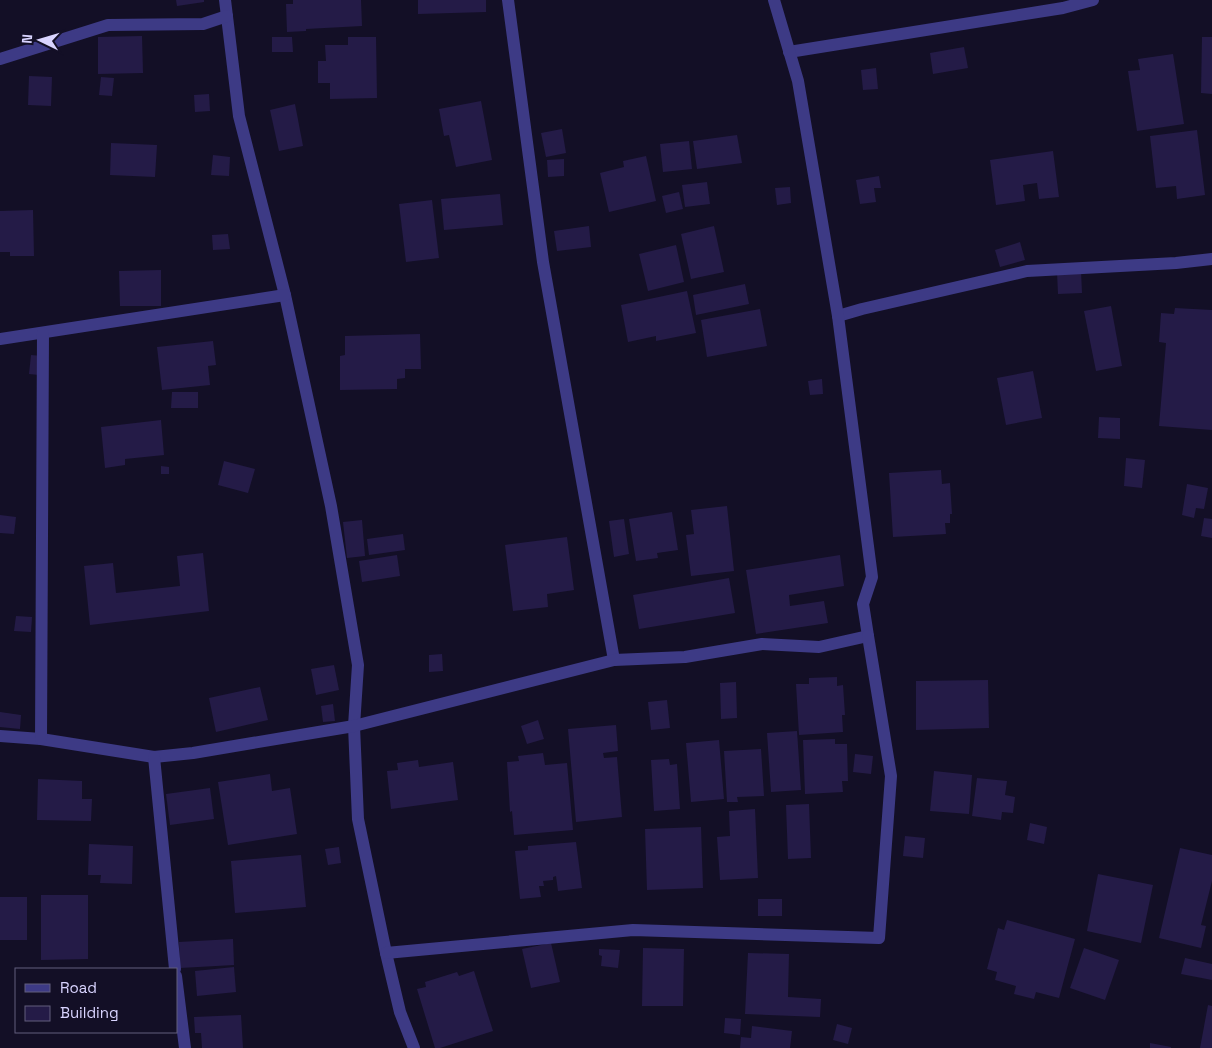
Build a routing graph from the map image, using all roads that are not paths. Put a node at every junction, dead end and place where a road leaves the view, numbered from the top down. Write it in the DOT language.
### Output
graph roads {
  1 [pos="225,0"];
  2 [pos="508,0"];
  3 [pos="774,0"];
  4 [pos="1093,0"];
  5 [pos="227,16"];
  6 [pos="789,52"];
  7 [pos="0,59"];
  8 [pos="1212,259"];
  9 [pos="285,296"];
  10 [pos="838,316"];
  11 [pos="43,333"];
  12 [pos="0,339"];
  13 [pos="868,636"];
  14 [pos="614,660"];
  15 [pos="354,726"];
  16 [pos="0,736"];
  17 [pos="41,739"];
  18 [pos="154,757"];
  19 [pos="386,953"];
  20 [pos="175,968"];
  21 [pos="178,992"];
  22 [pos="185,1048"];
  23 [pos="414,1048"];
  1 -- 5 [label="street"];
  2 -- 14 [label="street"];
  3 -- 6 [label="street"];
  4 -- 6 [label="street"];
  5 -- 7 [label="street"];
  5 -- 9 [label="street"];
  6 -- 10 [label="street"];
  8 -- 10 [label="street"];
  9 -- 11 [label="street"];
  9 -- 15 [label="street"];
  10 -- 13 [label="street"];
  11 -- 12 [label="street"];
  11 -- 17 [label="street"];
  13 -- 14 [label="street"];
  13 -- 19 [label="street"];
  14 -- 15 [label="street"];
  15 -- 18 [label="street"];
  15 -- 19 [label="street"];
  16 -- 17 [label="street"];
  17 -- 18 [label="street"];
  18 -- 20 [label="street"];
  19 -- 23 [label="street"];
  21 -- 22 [label="street"];
}
